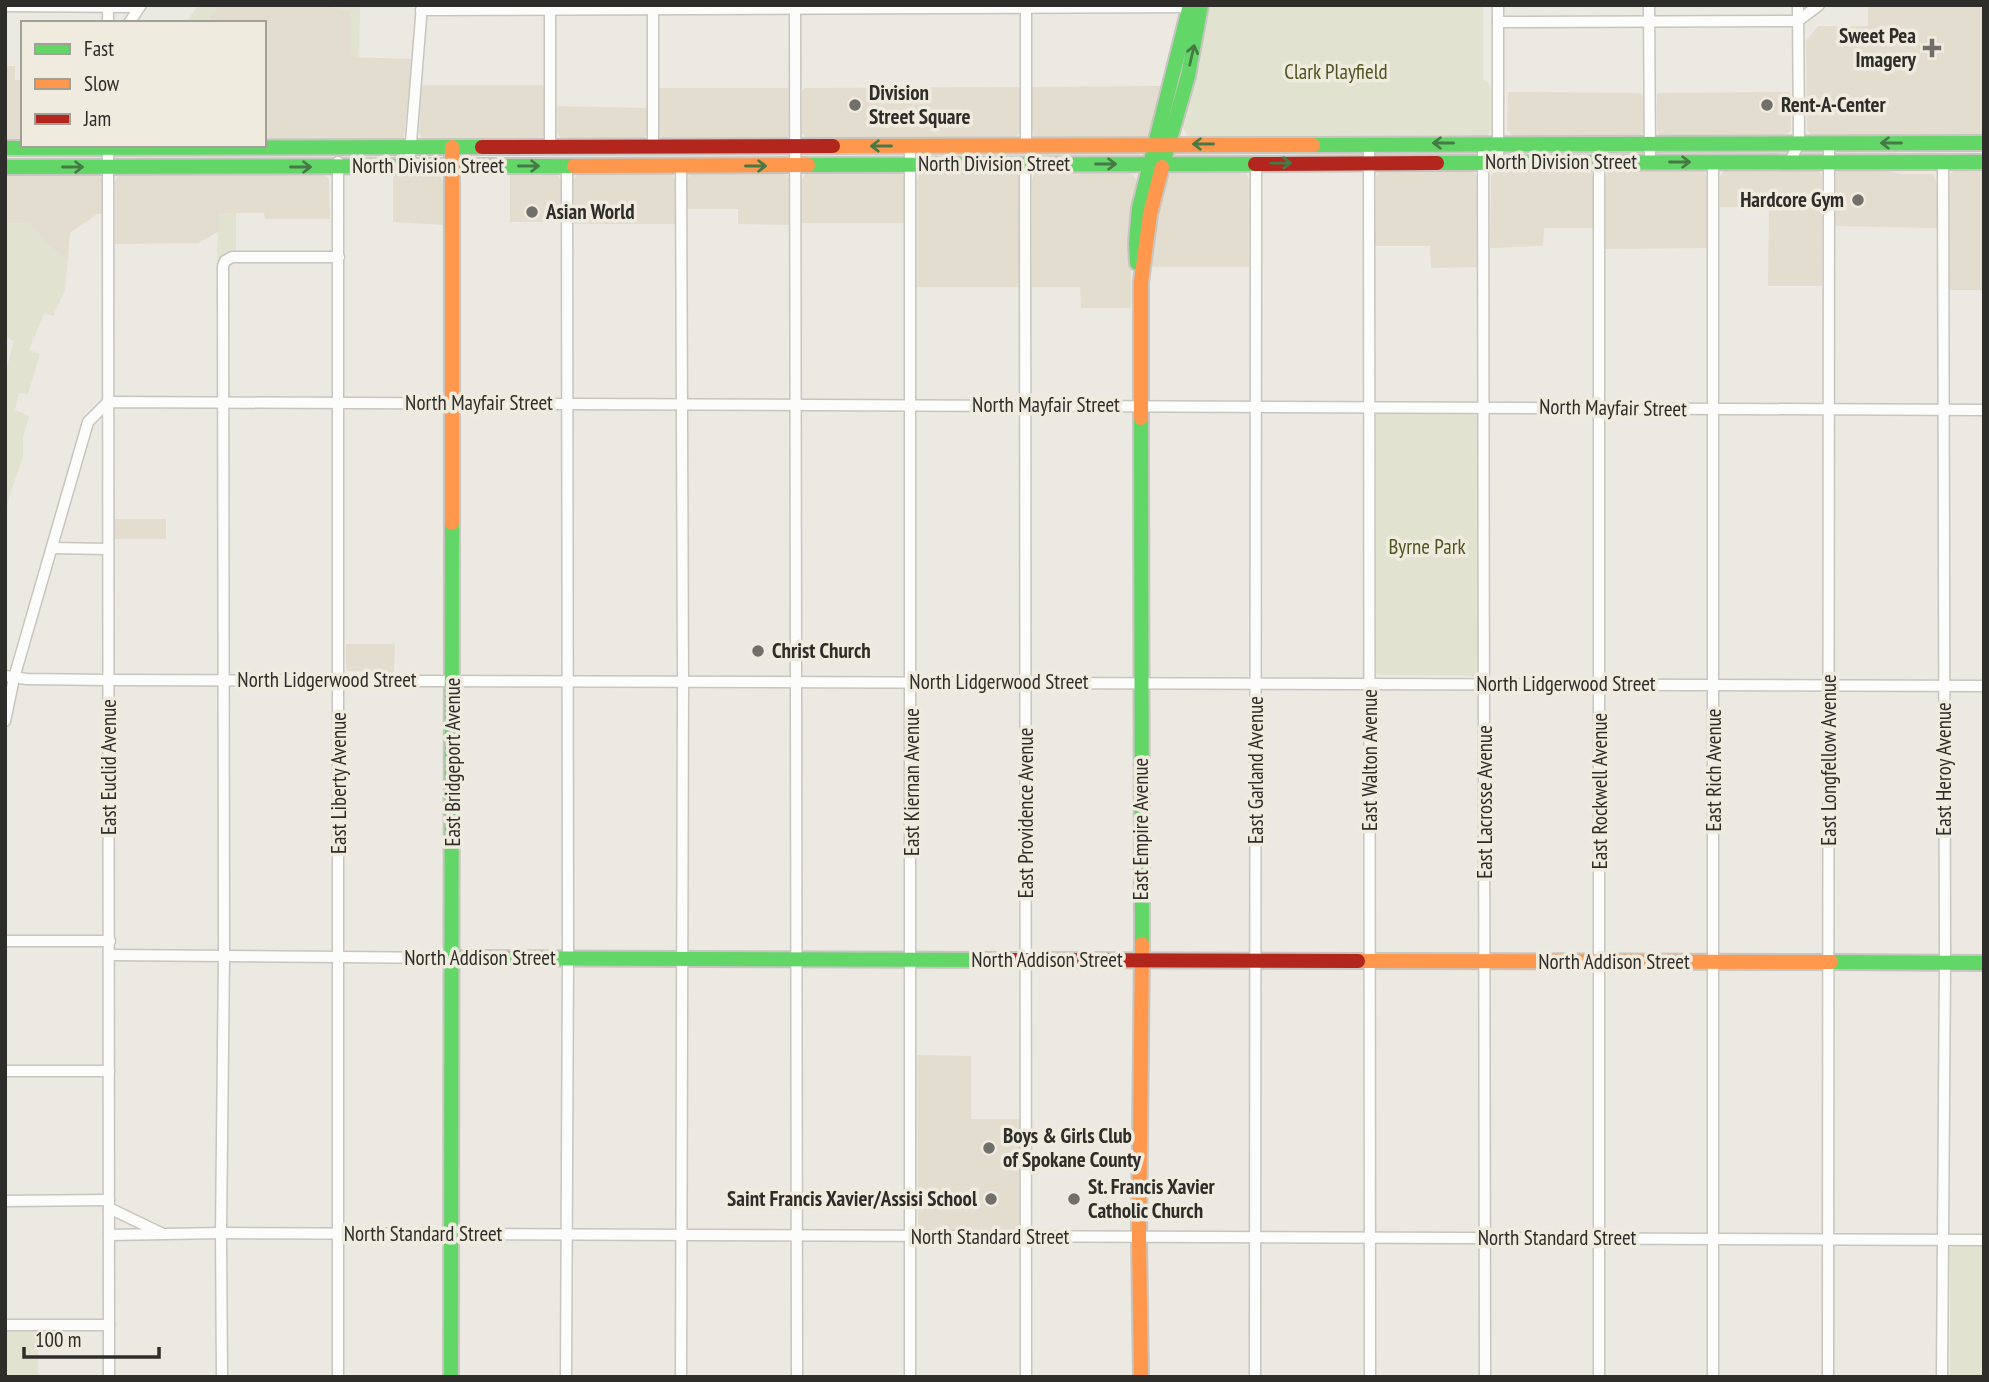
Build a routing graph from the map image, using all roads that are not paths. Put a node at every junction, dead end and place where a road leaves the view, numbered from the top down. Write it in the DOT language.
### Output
graph roads {
  1 [pos="1498,5"];
  2 [pos="1649,5"];
  3 [pos="1798,5"];
  4 [pos="1819,5"];
  5 [pos="5,6"];
  6 [pos="108,6"];
  7 [pos="140,6"];
  8 [pos="1026,6"];
  9 [pos="1196,6"];
  10 [pos="422,7"];
  11 [pos="551,7"];
  12 [pos="652,7"];
  13 [pos="795,7"];
  14 [pos="130,21"];
  15 [pos="1798,21"];
  16 [pos="1498,22"];
  17 [pos="1650,22"];
  18 [pos="1491,143"];
  19 [pos="1650,143"];
  20 [pos="1799,143"];
  21 [pos="1829,143"];
  22 [pos="1942,143"];
  23 [pos="1984,143"];
  24 [pos="1369,144"];
  25 [pos="1026,145"];
  26 [pos="1162,145"];
  27 [pos="550,146"];
  28 [pos="653,146"];
  29 [pos="731,146"];
  30 [pos="796,146"];
  31 [pos="910,146"];
  32 [pos="452,147"];
  33 [pos="5,148"];
  34 [pos="339,148"];
  35 [pos="411,148"];
  36 [pos="108,155"];
  37 [pos="1491,162"];
  38 [pos="1713,162"];
  39 [pos="1790,162"];
  40 [pos="1828,162"];
  41 [pos="1884,162"];
  42 [pos="1943,162"];
  43 [pos="1984,162"];
  44 [pos="1157,163"];
  45 [pos="1369,163"];
  46 [pos="1599,163"];
  47 [pos="1650,163"];
  48 [pos="1025,164"];
  49 [pos="1256,164"];
  50 [pos="681,165"];
  51 [pos="911,165"];
  52 [pos="567,166"];
  53 [pos="591,166"];
  54 [pos="796,166"];
  55 [pos="5,167"];
  56 [pos="338,167"];
  57 [pos="409,167"];
  58 [pos="452,167"];
  59 [pos="339,257"];
  60 [pos="108,402"];
  61 [pos="223,402"];
  62 [pos="339,403"];
  63 [pos="452,404"];
  64 [pos="567,404"];
  65 [pos="681,404"];
  66 [pos="796,405"];
  67 [pos="911,405"];
  68 [pos="1140,405"];
  69 [pos="1026,406"];
  70 [pos="1256,406"];
  71 [pos="1370,406"];
  72 [pos="1485,407"];
  73 [pos="1598,408"];
  74 [pos="1714,409"];
  75 [pos="1829,410"];
  76 [pos="1943,410"];
  77 [pos="1984,410"];
  78 [pos="52,548"];
  79 [pos="108,549"];
  80 [pos="10,677"];
  81 [pos="109,680"];
  82 [pos="224,680"];
  83 [pos="339,680"];
  84 [pos="453,681"];
  85 [pos="567,681"];
  86 [pos="683,681"];
  87 [pos="797,682"];
  88 [pos="911,682"];
  89 [pos="1027,682"];
  90 [pos="1141,683"];
  91 [pos="1256,683"];
  92 [pos="1370,684"];
  93 [pos="1485,684"];
  94 [pos="1600,685"];
  95 [pos="1714,685"];
  96 [pos="1829,685"];
  97 [pos="1943,686"];
  98 [pos="1984,686"];
  99 [pos="5,721"];
  100 [pos="5,941"];
  101 [pos="110,941"];
  102 [pos="110,955"];
  103 [pos="224,956"];
  104 [pos="338,957"];
  105 [pos="453,958"];
  106 [pos="568,958"];
  107 [pos="682,959"];
  108 [pos="797,959"];
  109 [pos="912,959"];
  110 [pos="1026,960"];
  111 [pos="1142,960"];
  112 [pos="1255,961"];
  113 [pos="1369,961"];
  114 [pos="1485,962"];
  115 [pos="1600,962"];
  116 [pos="1714,962"];
  117 [pos="1945,962"];
  118 [pos="1829,963"];
  119 [pos="1984,963"];
  120 [pos="5,1070"];
  121 [pos="108,1070"];
  122 [pos="5,1201"];
  123 [pos="109,1204"];
  124 [pos="221,1233"];
  125 [pos="337,1234"];
  126 [pos="565,1234"];
  127 [pos="109,1235"];
  128 [pos="164,1235"];
  129 [pos="451,1235"];
  130 [pos="681,1235"];
  131 [pos="797,1236"];
  132 [pos="910,1236"];
  133 [pos="1025,1237"];
  134 [pos="1139,1237"];
  135 [pos="1254,1237"];
  136 [pos="1369,1237"];
  137 [pos="1484,1237"];
  138 [pos="1599,1238"];
  139 [pos="1713,1238"];
  140 [pos="1828,1240"];
  141 [pos="1942,1240"];
  142 [pos="1984,1240"];
  143 [pos="5,1325"];
  144 [pos="109,1325"];
  145 [pos="109,1377"];
  146 [pos="222,1377"];
  147 [pos="338,1377"];
  148 [pos="451,1377"];
  149 [pos="566,1377"];
  150 [pos="681,1377"];
  151 [pos="797,1377"];
  152 [pos="910,1377"];
  153 [pos="1026,1377"];
  154 [pos="1141,1377"];
  155 [pos="1255,1377"];
  156 [pos="1370,1377"];
  157 [pos="1485,1377"];
  158 [pos="1599,1377"];
  159 [pos="1713,1377"];
  160 [pos="1828,1377"];
  161 [pos="1942,1377"];
  1 -- 16 [label="street, East Lacrosse Avenue"];
  2 -- 17 [label="street"];
  3 -- 15 [label="street"];
  4 -- 15 [label="street"];
  5 -- 6 [label="street"];
  6 -- 7 [label="street"];
  7 -- 14 [label="street"];
  8 -- 9 [label="street"];
  8 -- 13 [label="street"];
  8 -- 25 [label="street"];
  9 -- 26 [label="street, East Empire Avenue"];
  10 -- 11 [label="street"];
  10 -- 35 [label="street"];
  11 -- 12 [label="street"];
  11 -- 27 [label="street"];
  12 -- 13 [label="street"];
  12 -- 28 [label="street"];
  13 -- 30 [label="street"];
  15 -- 17 [label="street"];
  15 -- 20 [label="street"];
  16 -- 17 [label="street"];
  16 -- 18 [label="street, East Lacrosse Avenue"];
  17 -- 19 [label="street"];
  18 -- 19 [label="street, North Division Street"];
  18 -- 24 [label="street, North Division Street, one-way"];
  18 -- 37 [label="street, East Lacrosse Avenue"];
  19 -- 20 [label="street, North Division Street"];
  19 -- 47 [label="street"];
  20 -- 21 [label="street, North Division Street"];
  20 -- 39 [label="street"];
  22 -- 21 [label="street, North Division Street, one-way"];
  21 -- 40 [label="street, East Longfellow Avenue"];
  22 -- 23 [label="street, North Division Street"];
  22 -- 41 [label="street"];
  24 -- 26 [label="street, North Division Street, one-way"];
  24 -- 45 [label="street, East Walton Avenue"];
  25 -- 26 [label="street, North Division Street"];
  25 -- 31 [label="street, North Division Street"];
  26 -- 44 [label="street, East Empire Avenue"];
  27 -- 28 [label="street, North Division Street"];
  27 -- 32 [label="street, North Division Street"];
  28 -- 29 [label="street, North Division Street"];
  28 -- 53 [label="street"];
  29 -- 30 [label="street, North Division Street"];
  29 -- 50 [label="street"];
  31 -- 30 [label="street, North Division Street, one-way"];
  30 -- 54 [label="street"];
  31 -- 51 [label="street, East Kiernan Avenue"];
  32 -- 35 [label="street, North Division Street"];
  32 -- 58 [label="street, East Bridgeport Avenue"];
  33 -- 36 [label="street, North Division Street"];
  34 -- 35 [label="street, North Division Street"];
  34 -- 36 [label="street, North Division Street"];
  34 -- 56 [label="street, East Liberty Avenue"];
  35 -- 57 [label="street"];
  55 -- 36 [label="street, North Division Street, one-way"];
  36 -- 56 [label="street, North Division Street, one-way"];
  36 -- 60 [label="street, East Euclid Avenue"];
  37 -- 45 [label="street, North Division Street"];
  37 -- 46 [label="street, North Division Street"];
  37 -- 72 [label="street, East Lacrosse Avenue"];
  38 -- 39 [label="street, North Division Street"];
  47 -- 38 [label="street, North Division Street, one-way"];
  38 -- 74 [label="street, East Rich Avenue"];
  39 -- 40 [label="street, North Division Street"];
  40 -- 41 [label="street, North Division Street"];
  40 -- 75 [label="street, East Longfellow Avenue"];
  41 -- 42 [label="street, North Division Street"];
  42 -- 43 [label="street, North Division Street"];
  42 -- 76 [label="street, East Heroy Avenue"];
  48 -- 44 [label="street, North Division Street, one-way"];
  44 -- 49 [label="street, North Division Street"];
  44 -- 68 [label="street, East Empire Avenue"];
  49 -- 45 [label="street, North Division Street, one-way"];
  45 -- 71 [label="street, East Walton Avenue"];
  46 -- 47 [label="street, North Division Street"];
  46 -- 73 [label="street, East Rockwell Avenue"];
  48 -- 51 [label="street, North Division Street"];
  48 -- 69 [label="street, East Providence Avenue"];
  49 -- 70 [label="street, East Garland Avenue"];
  50 -- 53 [label="street, North Division Street"];
  50 -- 54 [label="street, North Division Street, one-way"];
  50 -- 65 [label="street"];
  51 -- 54 [label="street, North Division Street"];
  51 -- 67 [label="street, East Kiernan Avenue"];
  52 -- 53 [label="street, North Division Street"];
  58 -- 52 [label="street, North Division Street, one-way"];
  52 -- 64 [label="street"];
  54 -- 66 [label="street"];
  56 -- 57 [label="street, North Division Street"];
  56 -- 59 [label="street, East Liberty Avenue"];
  57 -- 58 [label="street, North Division Street"];
  58 -- 63 [label="street, East Bridgeport Avenue"];
  59 -- 61 [label="street"];
  59 -- 62 [label="street, East Liberty Avenue"];
  60 -- 61 [label="street, North Mayfair Street"];
  60 -- 78 [label="street"];
  60 -- 79 [label="street, East Euclid Avenue"];
  61 -- 62 [label="street, North Mayfair Street"];
  61 -- 82 [label="street"];
  62 -- 63 [label="street, North Mayfair Street"];
  62 -- 83 [label="street, East Liberty Avenue"];
  63 -- 64 [label="street, North Mayfair Street"];
  63 -- 84 [label="street, East Bridgeport Avenue"];
  64 -- 65 [label="street, North Mayfair Street"];
  64 -- 85 [label="street"];
  65 -- 66 [label="street, North Mayfair Street"];
  65 -- 86 [label="street"];
  66 -- 67 [label="street, North Mayfair Street"];
  66 -- 87 [label="street"];
  67 -- 69 [label="street, North Mayfair Street"];
  67 -- 88 [label="street, East Kiernan Avenue"];
  68 -- 69 [label="street, North Mayfair Street"];
  68 -- 70 [label="street, North Mayfair Street"];
  68 -- 90 [label="street, East Empire Avenue"];
  69 -- 89 [label="street, East Providence Avenue"];
  70 -- 71 [label="street, North Mayfair Street"];
  70 -- 91 [label="street, East Garland Avenue"];
  71 -- 72 [label="street, North Mayfair Street"];
  71 -- 92 [label="street, East Walton Avenue"];
  72 -- 73 [label="street, North Mayfair Street"];
  72 -- 93 [label="street, East Lacrosse Avenue"];
  73 -- 74 [label="street, North Mayfair Street"];
  73 -- 94 [label="street, East Rockwell Avenue"];
  74 -- 75 [label="street, North Mayfair Street"];
  74 -- 95 [label="street, East Rich Avenue"];
  75 -- 76 [label="street, North Mayfair Street"];
  75 -- 96 [label="street, East Longfellow Avenue"];
  76 -- 77 [label="street, North Mayfair Street"];
  76 -- 97 [label="street, East Heroy Avenue"];
  78 -- 79 [label="street"];
  78 -- 80 [label="street"];
  79 -- 81 [label="street, East Euclid Avenue"];
  80 -- 81 [label="street, North Lidgerwood Street"];
  80 -- 99 [label="street"];
  81 -- 82 [label="street, North Lidgerwood Street"];
  81 -- 101 [label="street, East Euclid Avenue"];
  82 -- 83 [label="street, North Lidgerwood Street"];
  82 -- 103 [label="street"];
  83 -- 84 [label="street, North Lidgerwood Street"];
  83 -- 104 [label="street, East Liberty Avenue"];
  84 -- 85 [label="street, North Lidgerwood Street"];
  84 -- 105 [label="street, East Bridgeport Avenue"];
  85 -- 86 [label="street, North Lidgerwood Street"];
  85 -- 106 [label="street"];
  86 -- 87 [label="street, North Lidgerwood Street"];
  86 -- 107 [label="street"];
  87 -- 88 [label="street, North Lidgerwood Street"];
  87 -- 108 [label="street"];
  88 -- 89 [label="street, North Lidgerwood Street"];
  88 -- 109 [label="street, East Kiernan Avenue"];
  89 -- 90 [label="street, North Lidgerwood Street"];
  89 -- 110 [label="street, East Providence Avenue"];
  90 -- 91 [label="street, North Lidgerwood Street"];
  90 -- 111 [label="street, East Empire Avenue"];
  91 -- 92 [label="street, North Lidgerwood Street"];
  91 -- 112 [label="street, East Garland Avenue"];
  92 -- 93 [label="street, North Lidgerwood Street"];
  92 -- 113 [label="street, East Walton Avenue"];
  93 -- 94 [label="street, North Lidgerwood Street"];
  93 -- 114 [label="street, East Lacrosse Avenue"];
  94 -- 95 [label="street, North Lidgerwood Street"];
  94 -- 115 [label="street, East Rockwell Avenue"];
  95 -- 96 [label="street, North Lidgerwood Street"];
  95 -- 116 [label="street, East Rich Avenue"];
  96 -- 97 [label="street, North Lidgerwood Street"];
  96 -- 118 [label="street, East Longfellow Avenue"];
  97 -- 98 [label="street, North Lidgerwood Street"];
  97 -- 117 [label="street, East Heroy Avenue"];
  100 -- 101 [label="street"];
  101 -- 102 [label="street, East Euclid Avenue"];
  102 -- 103 [label="street, North Addison Street"];
  102 -- 121 [label="street, East Euclid Avenue"];
  103 -- 104 [label="street, North Addison Street"];
  103 -- 124 [label="street"];
  104 -- 105 [label="street, North Addison Street"];
  104 -- 125 [label="street, East Liberty Avenue"];
  105 -- 106 [label="street, North Addison Street"];
  105 -- 129 [label="street, East Bridgeport Avenue"];
  106 -- 107 [label="street, North Addison Street"];
  106 -- 126 [label="street"];
  107 -- 108 [label="street, North Addison Street"];
  107 -- 130 [label="street"];
  108 -- 109 [label="street, North Addison Street"];
  108 -- 131 [label="street"];
  109 -- 110 [label="street, North Addison Street"];
  109 -- 132 [label="street, East Kiernan Avenue"];
  110 -- 111 [label="street, North Addison Street"];
  110 -- 133 [label="street, East Providence Avenue"];
  111 -- 112 [label="street, North Addison Street"];
  111 -- 134 [label="street, East Empire Avenue"];
  112 -- 113 [label="street, North Addison Street"];
  112 -- 135 [label="street, East Garland Avenue"];
  113 -- 114 [label="street, North Addison Street"];
  113 -- 136 [label="street, East Walton Avenue"];
  114 -- 115 [label="street, North Addison Street"];
  114 -- 137 [label="street, East Lacrosse Avenue"];
  115 -- 116 [label="street, North Addison Street"];
  115 -- 138 [label="street, East Rockwell Avenue"];
  116 -- 118 [label="street, North Addison Street"];
  116 -- 139 [label="street, East Rich Avenue"];
  117 -- 118 [label="street, North Addison Street"];
  117 -- 119 [label="street, North Addison Street"];
  117 -- 141 [label="street, East Heroy Avenue"];
  118 -- 140 [label="street, East Longfellow Avenue"];
  120 -- 121 [label="street"];
  121 -- 123 [label="street, East Euclid Avenue"];
  122 -- 123 [label="street, North Standard Street"];
  123 -- 127 [label="street, East Euclid Avenue"];
  123 -- 128 [label="street, North Standard Street"];
  124 -- 125 [label="street, North Standard Street"];
  124 -- 128 [label="street, North Standard Street"];
  124 -- 146 [label="street"];
  125 -- 129 [label="street, North Standard Street"];
  125 -- 147 [label="street, East Liberty Avenue"];
  126 -- 129 [label="street, North Standard Street"];
  126 -- 130 [label="street, North Standard Street"];
  126 -- 149 [label="street"];
  127 -- 128 [label="street, North Standard Street"];
  127 -- 144 [label="street, East Euclid Avenue"];
  129 -- 148 [label="street, East Bridgeport Avenue"];
  130 -- 131 [label="street, North Standard Street"];
  130 -- 150 [label="street"];
  131 -- 132 [label="street, North Standard Street"];
  131 -- 151 [label="street"];
  132 -- 133 [label="street, North Standard Street"];
  132 -- 152 [label="street, East Kiernan Avenue"];
  133 -- 134 [label="street, North Standard Street"];
  133 -- 153 [label="street, East Providence Avenue"];
  134 -- 135 [label="street, North Standard Street"];
  134 -- 154 [label="street, East Empire Avenue"];
  135 -- 136 [label="street, North Standard Street"];
  135 -- 155 [label="street, East Garland Avenue"];
  136 -- 137 [label="street, North Standard Street"];
  136 -- 156 [label="street, East Walton Avenue"];
  137 -- 138 [label="street, North Standard Street"];
  137 -- 157 [label="street, East Lacrosse Avenue"];
  138 -- 139 [label="street, North Standard Street"];
  138 -- 158 [label="street, East Rockwell Avenue"];
  139 -- 140 [label="street, North Standard Street"];
  139 -- 159 [label="street, East Rich Avenue"];
  140 -- 141 [label="street, North Standard Street"];
  140 -- 160 [label="street, East Longfellow Avenue"];
  141 -- 142 [label="street, North Standard Street"];
  141 -- 161 [label="street, East Heroy Avenue"];
  143 -- 144 [label="street"];
  144 -- 145 [label="street, East Euclid Avenue"];
}
